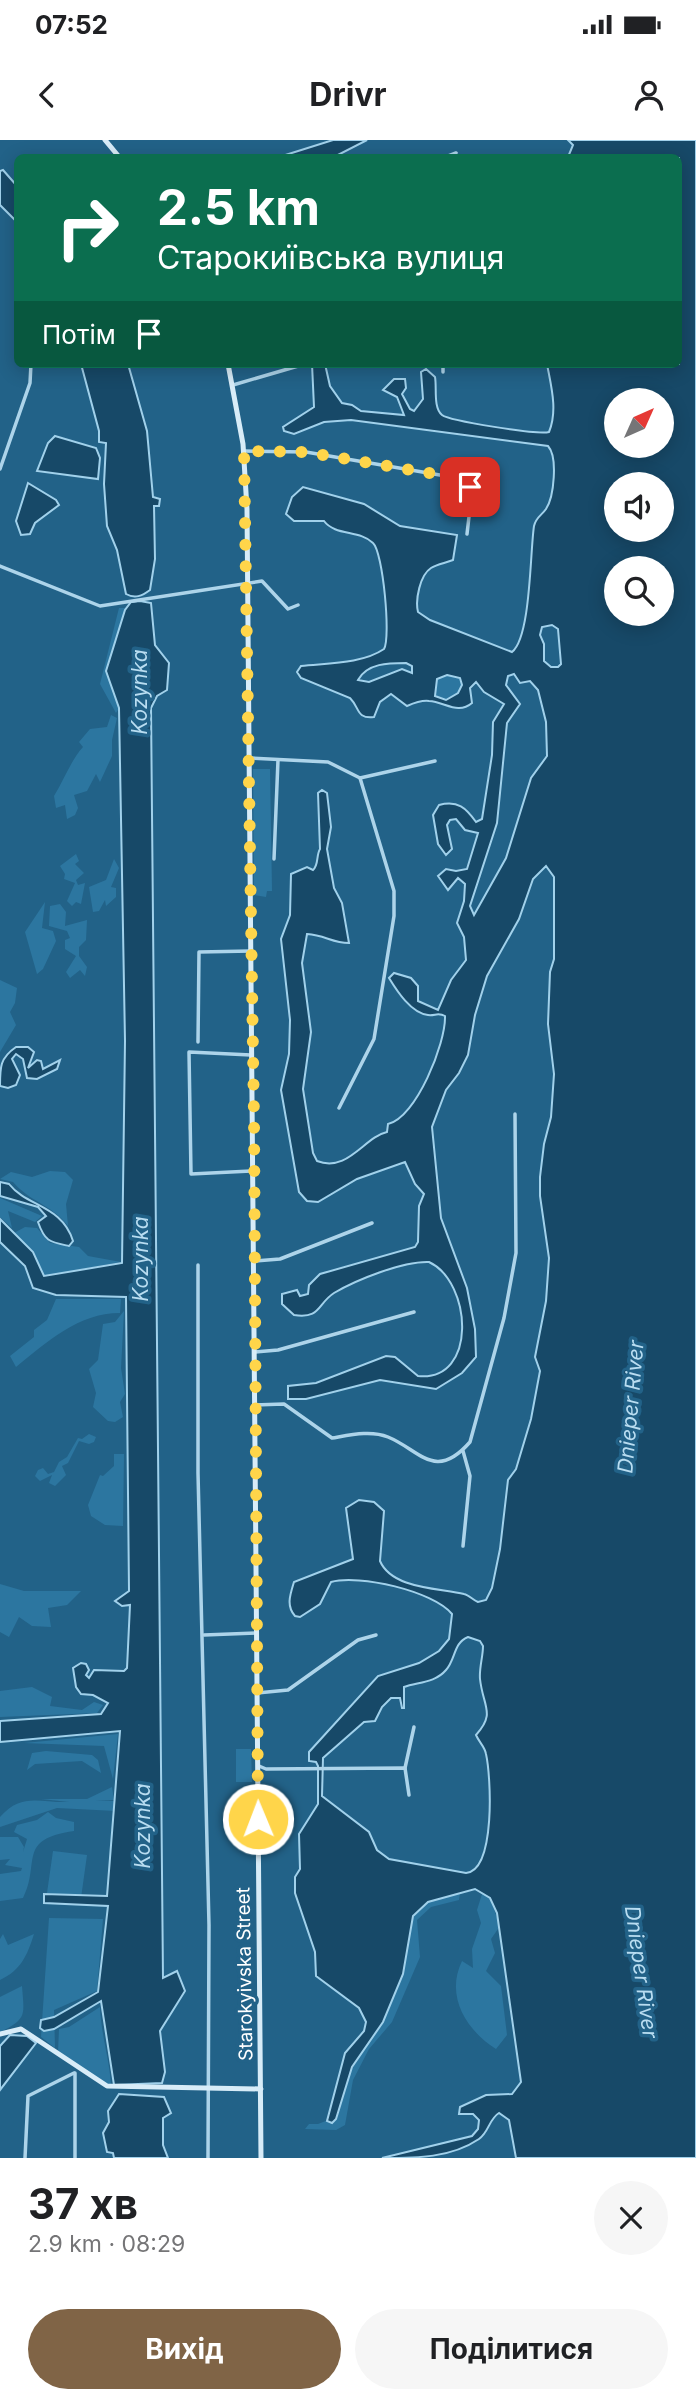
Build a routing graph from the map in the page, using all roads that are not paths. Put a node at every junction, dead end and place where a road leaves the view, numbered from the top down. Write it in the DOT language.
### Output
graph roads {
  1 [pos="105,140"];
  2 [pos="117,154"];
  3 [pos="32,368"];
  4 [pos="229,368"];
  5 [pos="291,368"];
  6 [pos="443,368"];
  7 [pos="443,372"];
  8 [pos="233,385"];
  9 [pos="244,451"];
  10 [pos="0,469"];
  11 [pos="467,534"];
  12 [pos="0,566"];
  13 [pos="247,582"];
  14 [pos="298,605"];
  15 [pos="250,758"];
  16 [pos="278,760"];
  17 [pos="435,761"];
  18 [pos="360,778"];
  19 [pos="274,859"];
  20 [pos="251,951"];
  21 [pos="198,1042"];
  22 [pos="253,1055"];
  23 [pos="339,1108"];
  24 [pos="515,1114"];
  25 [pos="254,1171"];
  26 [pos="372,1223"];
  27 [pos="255,1261"];
  28 [pos="198,1265"];
  29 [pos="414,1312"];
  30 [pos="255,1352"];
  31 [pos="254,1405"];
  32 [pos="463,1451"];
  33 [pos="463,1546"];
  34 [pos="256,1633"];
  35 [pos="204,1635"];
  36 [pos="376,1635"];
  37 [pos="257,1693"];
  38 [pos="414,1727"];
  39 [pos="257,1765"];
  40 [pos="405,1768"];
  41 [pos="409,1796"];
  42 [pos="0,2034"];
  43 [pos="76,2070"];
  44 [pos="208,2089"];
  45 [pos="261,2089"];
  46 [pos="25,2158"];
  47 [pos="75,2158"];
  48 [pos="208,2158"];
  49 [pos="261,2158"];
  1 -- 2 [label="street"];
  3 -- 10 [label="street"];
  4 -- 8 [label="street, Starokyivska Street"];
  5 -- 8 [label="street"];
  6 -- 7 [label="street"];
  8 -- 9 [label="street, Starokyivska Street"];
  9 -- 11 [label="street"];
  9 -- 13 [label="street, Starokyivska Street"];
  12 -- 13 [label="street"];
  13 -- 14 [label="street"];
  13 -- 15 [label="street, Starokyivska Street"];
  15 -- 16 [label="street"];
  15 -- 20 [label="street, Starokyivska Street"];
  16 -- 18 [label="street"];
  16 -- 19 [label="street"];
  17 -- 18 [label="street"];
  18 -- 23 [label="street"];
  20 -- 21 [label="street"];
  20 -- 22 [label="street, Starokyivska Street"];
  22 -- 25 [label="street, Starokyivska Street"];
  22 -- 25 [label="street"];
  24 -- 32 [label="street"];
  25 -- 27 [label="street, Starokyivska Street"];
  26 -- 27 [label="street"];
  27 -- 30 [label="street, Starokyivska Street"];
  28 -- 44 [label="street"];
  29 -- 30 [label="street"];
  30 -- 31 [label="street, Starokyivska Street"];
  31 -- 32 [label="street"];
  31 -- 34 [label="street, Starokyivska Street"];
  32 -- 33 [label="street"];
  34 -- 35 [label="street"];
  34 -- 37 [label="street, Starokyivska Street"];
  36 -- 37 [label="street"];
  37 -- 39 [label="street, Starokyivska Street"];
  38 -- 40 [label="street"];
  39 -- 40 [label="street"];
  39 -- 45 [label="street, Starokyivska Street"];
  40 -- 41 [label="street"];
  42 -- 43 [label="street"];
  43 -- 44 [label="street"];
  43 -- 46 [label="street"];
  43 -- 47 [label="street"];
  44 -- 45 [label="street"];
  44 -- 48 [label="street"];
  45 -- 49 [label="street, Starokyivska Street"];
}
